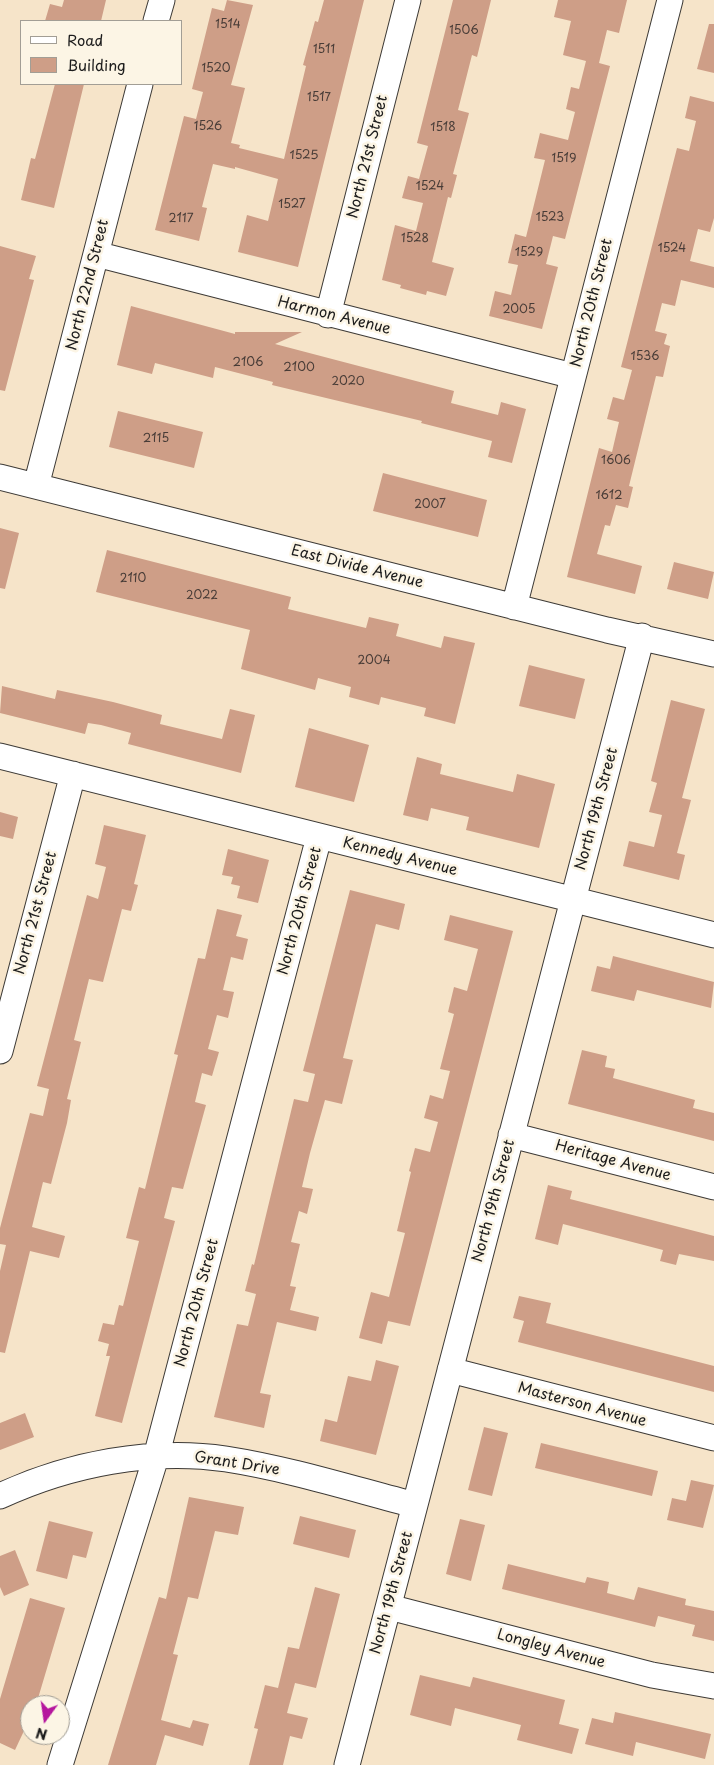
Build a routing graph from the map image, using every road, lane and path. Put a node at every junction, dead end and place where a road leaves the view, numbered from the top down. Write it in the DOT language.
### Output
graph roads {
  1 [pos="162,0"];
  2 [pos="408,0"];
  3 [pos="670,0"];
  4 [pos="156,20"];
  5 [pos="140,85"];
  6 [pos="96,254"];
  7 [pos="328,315"];
  8 [pos="573,376"];
  9 [pos="0,477"];
  10 [pos="36,486"];
  11 [pos="514,607"];
  12 [pos="642,636"];
  13 [pos="714,654"];
  14 [pos="0,756"];
  15 [pos="73,774"];
  16 [pos="319,837"];
  17 [pos="572,900"];
  18 [pos="714,935"];
  19 [pos="0,1051"];
  20 [pos="511,1135"];
  21 [pos="714,1187"];
  22 [pos="450,1370"];
  23 [pos="714,1438"];
  24 [pos="156,1457"];
  25 [pos="0,1496"];
  26 [pos="415,1505"];
  27 [pos="389,1607"];
  28 [pos="714,1686"];
  29 [pos="60,1765"];
  30 [pos="347,1765"];
  1 -- 4 [label="street"];
  2 -- 7 [label="street, North 21st Street"];
  3 -- 8 [label="street, North 20th Street"];
  5 -- 6 [label="street, North 22nd Street"];
  6 -- 7 [label="street, Harmon Avenue"];
  6 -- 10 [label="street, North 22nd Street"];
  7 -- 8 [label="street, Harmon Avenue"];
  8 -- 11 [label="street, North 20th Street"];
  9 -- 10 [label="street, East Divide Avenue"];
  10 -- 11 [label="street, East Divide Avenue"];
  11 -- 12 [label="street, East Divide Avenue"];
  12 -- 13 [label="street, East Divide Avenue"];
  12 -- 17 [label="street, North 19th Street"];
  14 -- 15 [label="street, Kennedy Avenue"];
  15 -- 16 [label="street, Kennedy Avenue"];
  15 -- 19 [label="street, North 21st Street"];
  16 -- 17 [label="street, Kennedy Avenue"];
  16 -- 24 [label="street, North 20th Street"];
  17 -- 18 [label="street, Kennedy Avenue"];
  17 -- 20 [label="street, North 19th Street"];
  20 -- 21 [label="street, Heritage Avenue"];
  20 -- 22 [label="street, North 19th Street"];
  22 -- 23 [label="street, Masterson Avenue"];
  22 -- 26 [label="street, North 19th Street"];
  24 -- 25 [label="street, Grant Drive"];
  24 -- 26 [label="street, Grant Drive"];
  24 -- 29 [label="street, North 20th Street"];
  26 -- 27 [label="street, North 19th Street"];
  27 -- 28 [label="street, Longley Avenue"];
  27 -- 30 [label="street, North 19th Street"];
}
